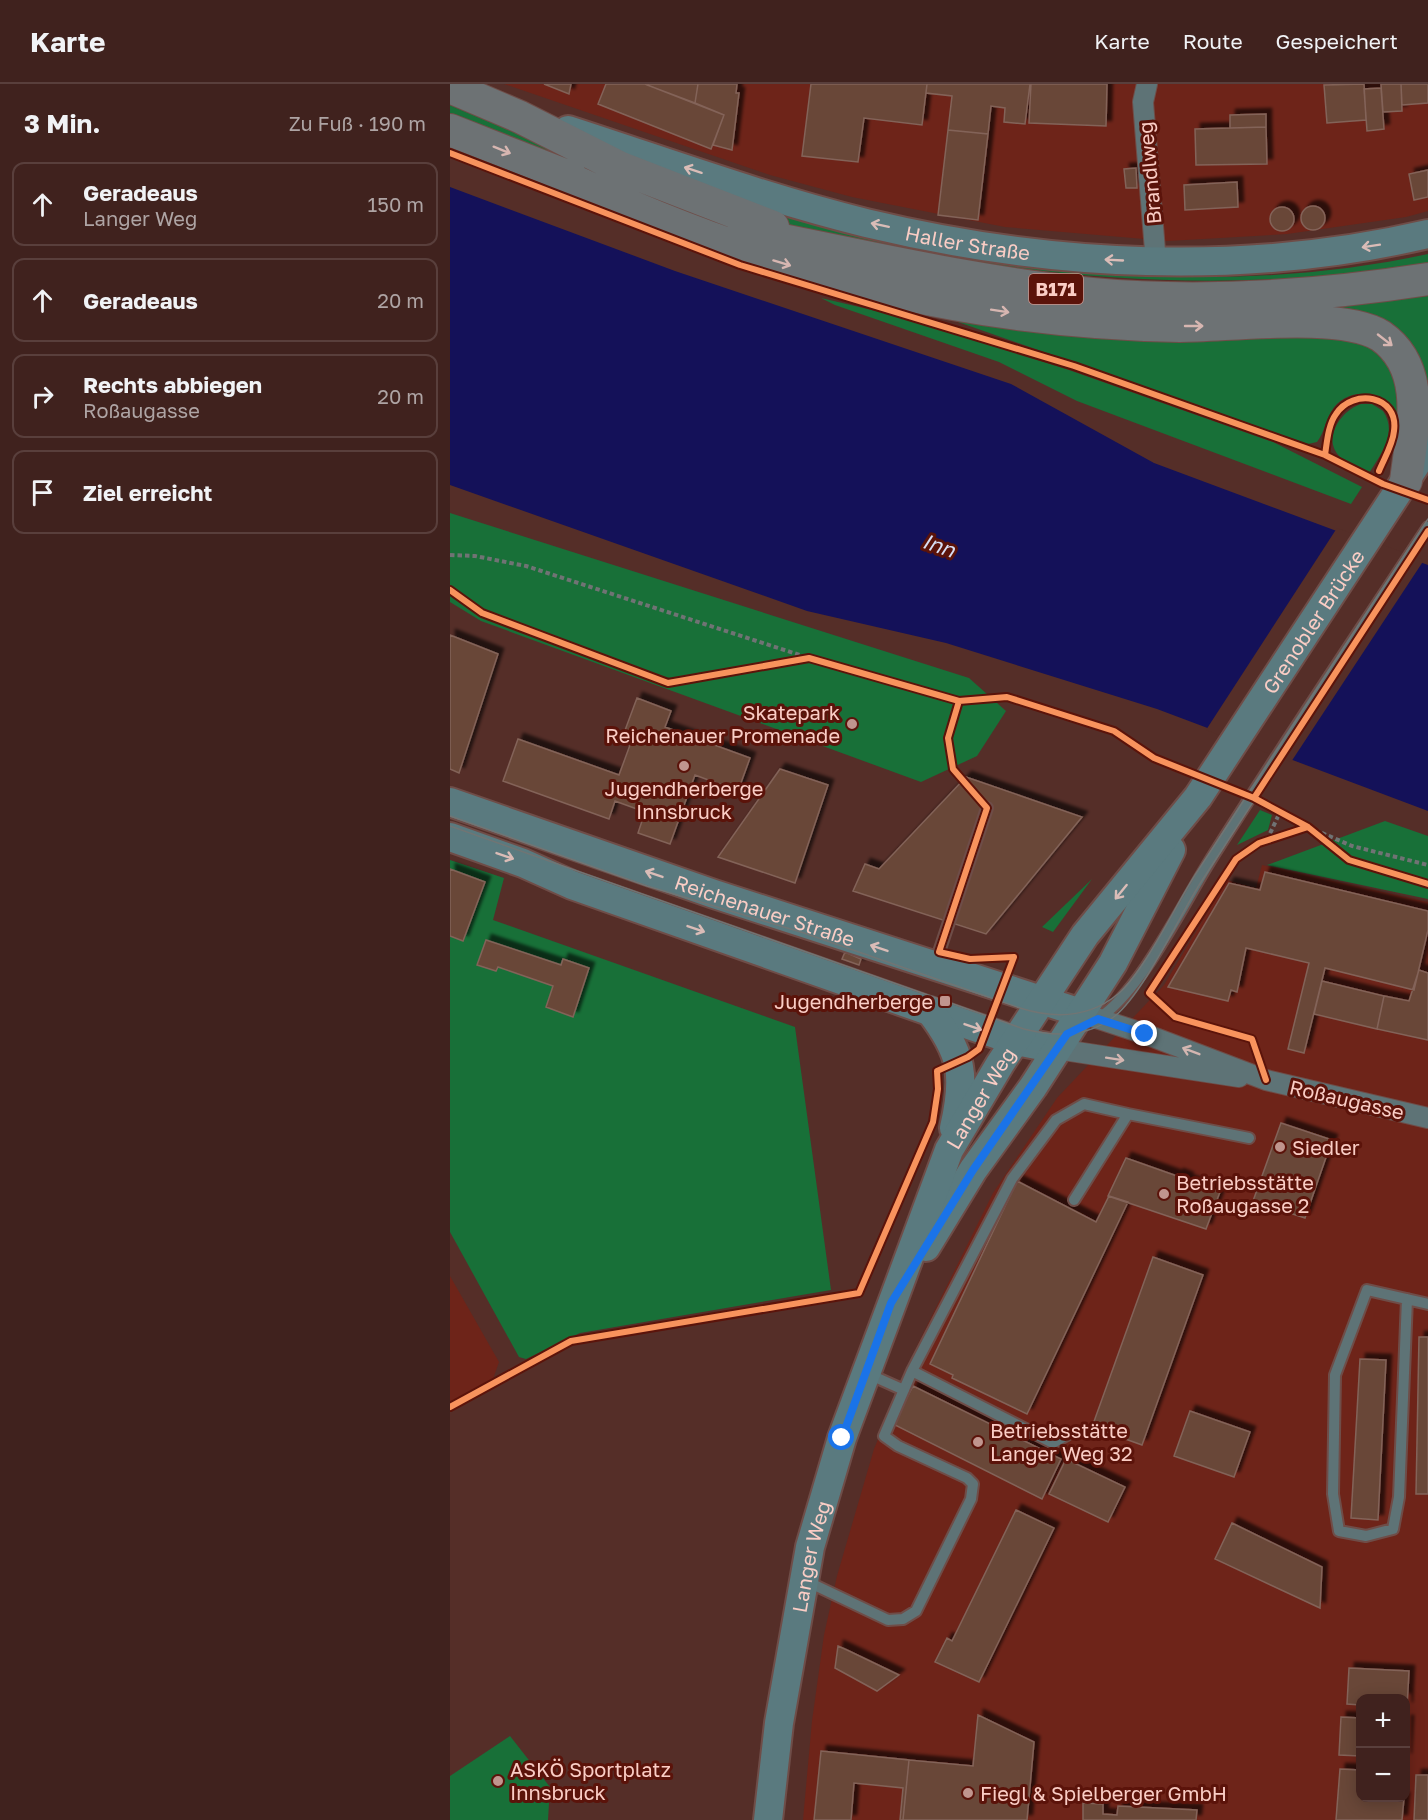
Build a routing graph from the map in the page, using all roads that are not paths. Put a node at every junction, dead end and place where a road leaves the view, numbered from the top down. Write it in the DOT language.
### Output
graph roads {
  1 [pos="1147,84"];
  2 [pos="450,87"];
  3 [pos="520,117"];
  4 [pos="450,130"];
  5 [pos="553,171"];
  6 [pos="1428,234"];
  7 [pos="841,251"];
  8 [pos="1156,263"];
  9 [pos="1428,279"];
  10 [pos="1428,446"];
  11 [pos="1406,481"];
  12 [pos="1428,527"];
  13 [pos="1198,797"];
  14 [pos="450,802"];
  15 [pos="987,808"];
  16 [pos="450,837"];
  17 [pos="1073,954"];
  18 [pos="934,967"];
  19 [pos="1134,986"];
  20 [pos="1001,988"];
  21 [pos="1042,1002"];
  22 [pos="930,1011"];
  23 [pos="1076,1029"];
  24 [pos="1016,1041"];
  25 [pos="1266,1080"];
  26 [pos="1128,1114"];
  27 [pos="1428,1118"];
  28 [pos="1250,1138"];
  29 [pos="949,1150"];
  30 [pos="1074,1200"];
  31 [pos="1407,1299"];
  32 [pos="891,1303"];
  33 [pos="1428,1304"];
  34 [pos="912,1371"];
  35 [pos="866,1373"];
  36 [pos="904,1390"];
  37 [pos="1067,1435"];
  38 [pos="803,1580"];
  39 [pos="768,1820"];
  1 -- 8 [label="street, Brandlweg"];
  2 -- 3 [label="main road, Haller Straße / B171"];
  3 -- 7 [label="main road, Haller Straße / B171"];
  8 -- 3 [label="main road, Haller Straße / B171, one-way"];
  4 -- 5 [label="main road, Haller Straße / B171, one-way"];
  5 -- 7 [label="main road, Haller Straße / B171"];
  5 -- 11 [label="main road, one-way"];
  6 -- 8 [label="main road, Haller Straße / B171, one-way"];
  7 -- 9 [label="main road, Haller Straße / B171"];
  10 -- 11 [label="main road, Grenobler Brücke"];
  11 -- 13 [label="main road, Grenobler Brücke"];
  12 -- 19 [label="lane"];
  13 -- 17 [label="main road, Grenobler Brücke, one-way"];
  13 -- 23 [label="main road, Grenobler Brücke"];
  18 -- 14 [label="main road, Reichenauer Straße, one-way"];
  15 -- 18 [label="lane"];
  16 -- 22 [label="main road, Reichenauer Straße, one-way"];
  17 -- 20 [label="main road"];
  17 -- 21 [label="main road, Grenobler Brücke"];
  18 -- 20 [label="main road, Reichenauer Straße"];
  19 -- 23 [label="lane"];
  19 -- 23 [label="lane"];
  20 -- 21 [label="main road, Reichenauer Straße"];
  21 -- 23 [label="main road, Reichenauer Straße"];
  21 -- 24 [label="main road, Langer Weg"];
  22 -- 24 [label="main road, Reichenauer Straße, one-way"];
  22 -- 29 [label="main road"];
  23 -- 24 [label="main road, Reichenauer Straße"];
  23 -- 25 [label="street, Roßaugasse, one-way"];
  25 -- 23 [label="street, Roßaugasse, one-way"];
  23 -- 32 [label="main road, Langer Weg"];
  24 -- 29 [label="main road, Langer Weg"];
  25 -- 27 [label="street, Roßaugasse"];
  26 -- 28 [label="lane"];
  26 -- 30 [label="lane"];
  26 -- 34 [label="lane"];
  29 -- 32 [label="main road, Langer Weg"];
  31 -- 31 [label="lane"];
  31 -- 33 [label="lane"];
  32 -- 35 [label="main road, Langer Weg"];
  34 -- 36 [label="lane"];
  34 -- 37 [label="lane"];
  35 -- 36 [label="lane"];
  35 -- 38 [label="main road, Langer Weg"];
  36 -- 38 [label="lane"];
  38 -- 39 [label="main road, Langer Weg"];
}
